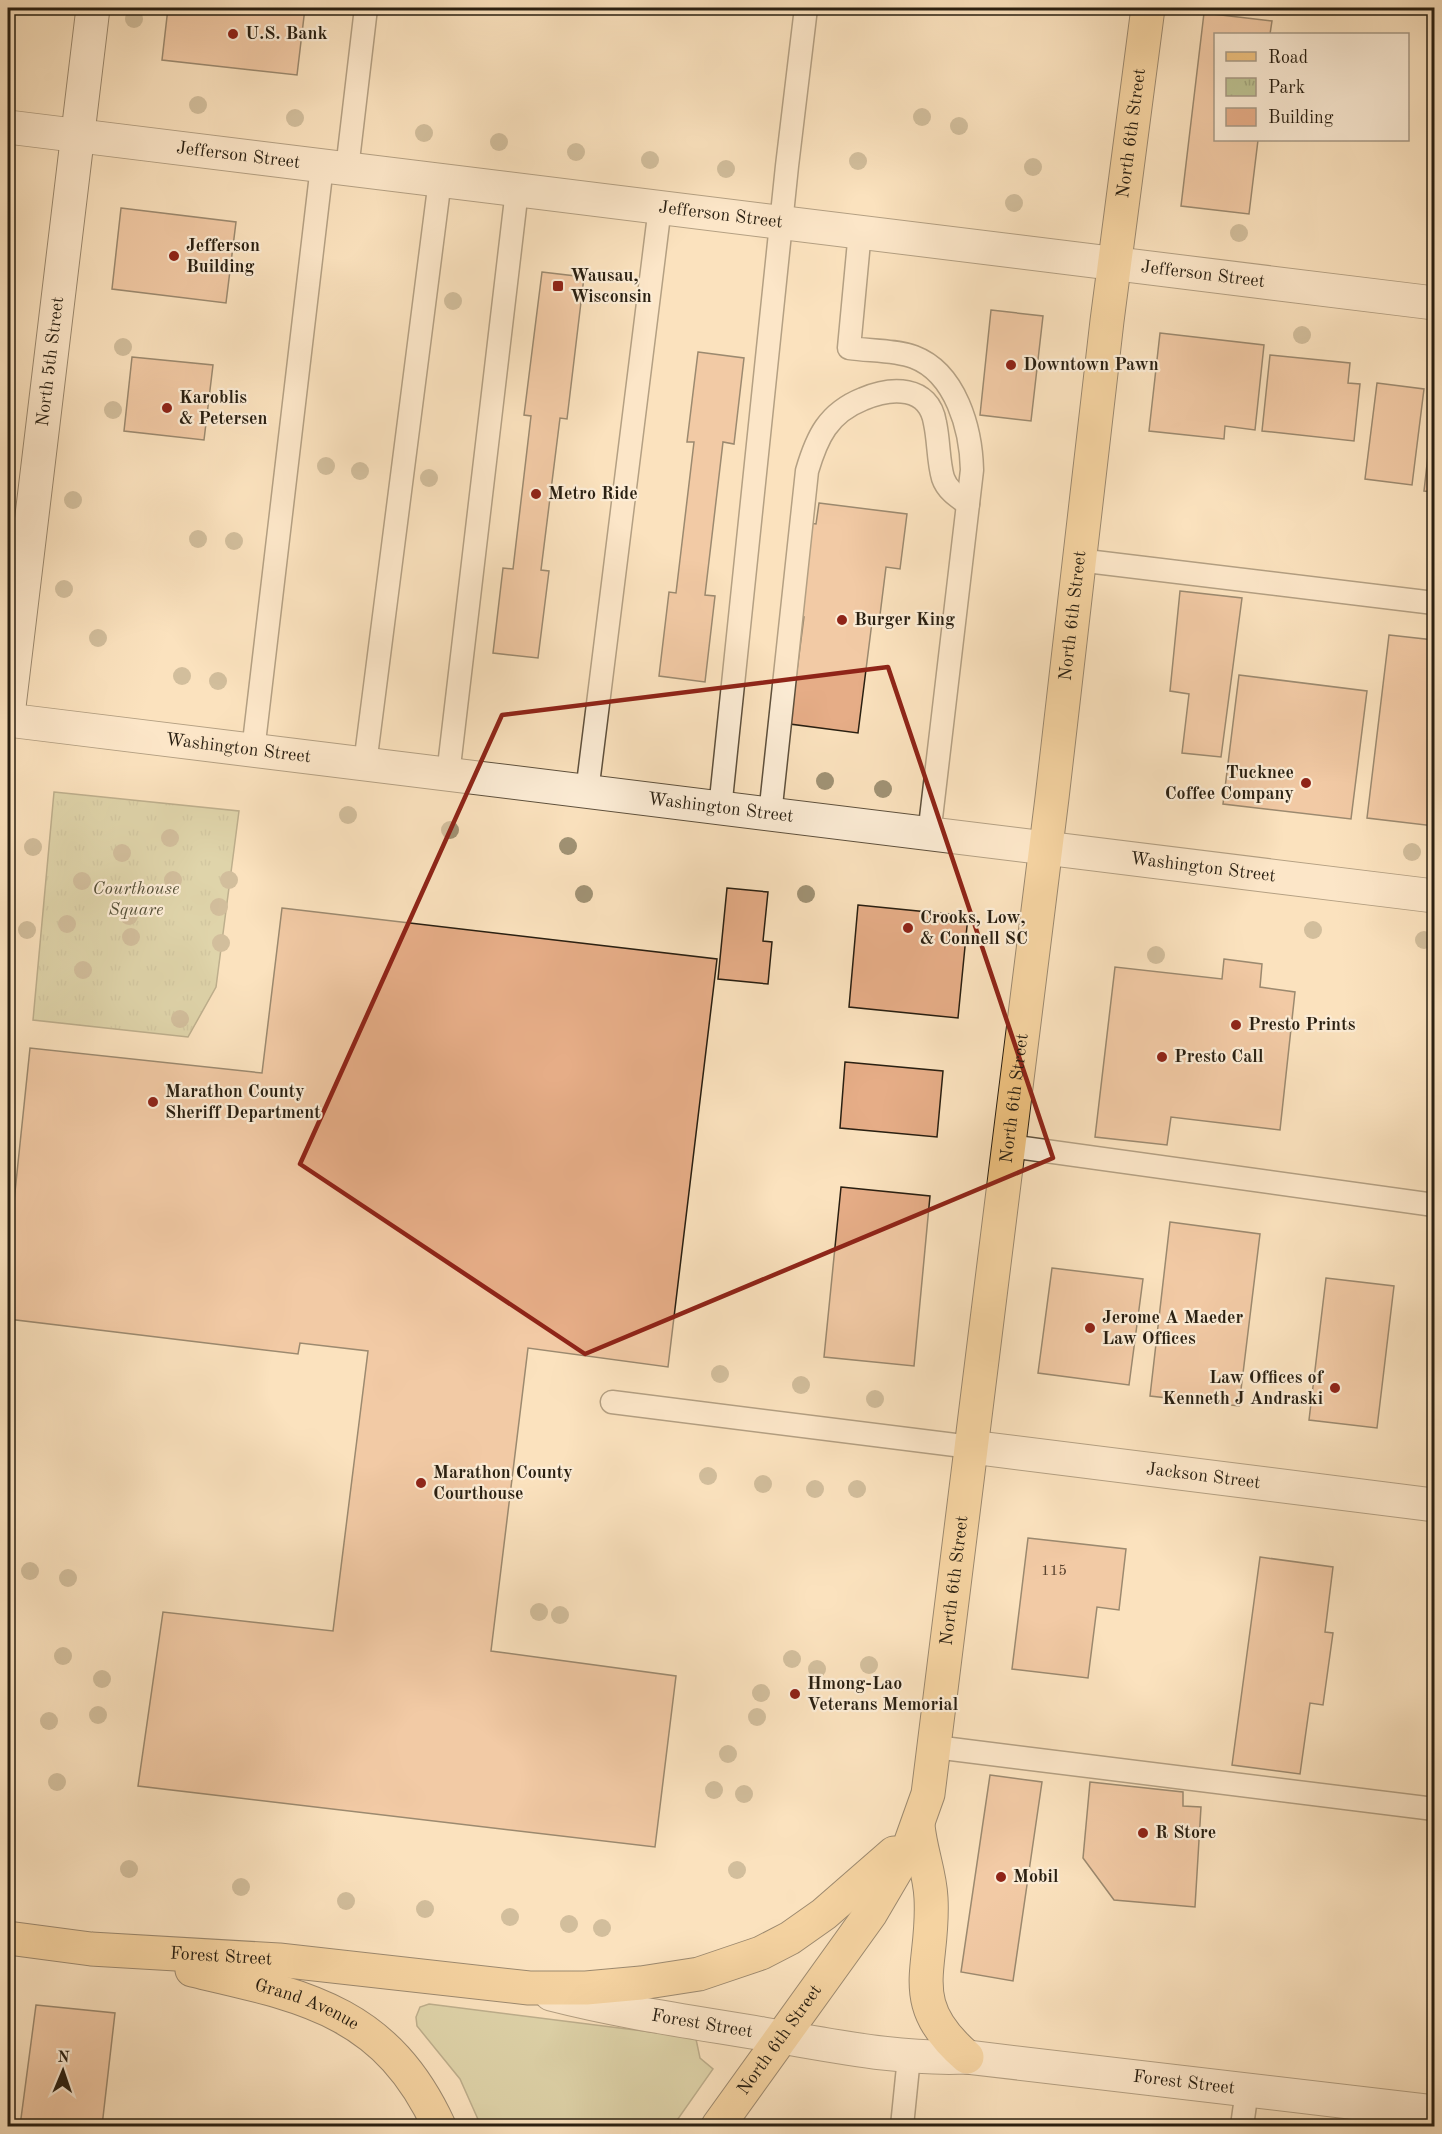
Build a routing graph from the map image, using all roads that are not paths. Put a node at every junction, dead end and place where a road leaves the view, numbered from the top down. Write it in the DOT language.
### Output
graph roads {
  1 [pos="93,8"];
  2 [pos="366,8"];
  3 [pos="806,8"];
  4 [pos="1148,8"];
  5 [pos="8,127"];
  6 [pos="77,136"];
  7 [pos="334,167"];
  8 [pos="440,180"];
  9 [pos="517,190"];
  10 [pos="660,207"];
  11 [pos="781,221"];
  12 [pos="860,231"];
  13 [pos="1115,262"];
  14 [pos="1434,303"];
  15 [pos="968,504"];
  16 [pos="1078,560"];
  17 [pos="1434,603"];
  18 [pos="8,717"];
  19 [pos="253,751"];
  20 [pos="365,765"];
  21 [pos="448,775"];
  22 [pos="587,792"];
  23 [pos="720,809"];
  24 [pos="771,815"];
  25 [pos="930,835"];
  26 [pos="1046,850"];
  27 [pos="1434,896"];
  28 [pos="1010,1146"];
  29 [pos="1434,1205"];
  30 [pos="612,1402"];
  31 [pos="971,1447"];
  32 [pos="1434,1505"];
  33 [pos="935,1747"];
  34 [pos="1434,1809"];
  35 [pos="918,1825"];
  36 [pos="8,1938"];
  37 [pos="91,1949"];
  38 [pos="529,1988"];
  39 [pos="783,2037"];
  40 [pos="967,2056"];
  41 [pos="909,2057"];
  42 [pos="1246,2090"];
  43 [pos="1434,2112"];
  44 [pos="439,2127"];
  45 [pos="718,2127"];
  46 [pos="902,2127"];
  47 [pos="1242,2127"];
  1 -- 6 [label="street, North 5th Street"];
  2 -- 7 [label="lane"];
  3 -- 11 [label="lane"];
  4 -- 13 [label="main road, North 6th Street"];
  5 -- 6 [label="street, Jefferson Street"];
  6 -- 7 [label="street, Jefferson Street"];
  6 -- 18 [label="street, North 5th Street"];
  7 -- 8 [label="street, Jefferson Street"];
  7 -- 19 [label="lane"];
  8 -- 9 [label="street, Jefferson Street"];
  8 -- 20 [label="lane"];
  9 -- 10 [label="street, Jefferson Street"];
  9 -- 21 [label="lane"];
  10 -- 11 [label="street, Jefferson Street"];
  10 -- 22 [label="lane"];
  11 -- 12 [label="street, Jefferson Street"];
  11 -- 23 [label="lane"];
  12 -- 13 [label="street, Jefferson Street"];
  12 -- 15 [label="lane"];
  13 -- 14 [label="street, Jefferson Street"];
  13 -- 16 [label="main road, North 6th Street"];
  15 -- 24 [label="lane"];
  15 -- 25 [label="lane"];
  16 -- 17 [label="lane"];
  16 -- 26 [label="main road, North 6th Street"];
  18 -- 19 [label="street, Washington Street"];
  19 -- 20 [label="street, Washington Street"];
  20 -- 21 [label="street, Washington Street"];
  21 -- 22 [label="street, Washington Street"];
  22 -- 23 [label="street, Washington Street"];
  23 -- 24 [label="street, Washington Street"];
  24 -- 25 [label="street, Washington Street"];
  25 -- 26 [label="street, Washington Street"];
  26 -- 27 [label="street, Washington Street"];
  26 -- 28 [label="main road, North 6th Street"];
  28 -- 29 [label="lane"];
  28 -- 31 [label="main road, North 6th Street"];
  30 -- 31 [label="lane"];
  31 -- 32 [label="street, Jackson Street"];
  31 -- 33 [label="main road, North 6th Street"];
  33 -- 34 [label="lane"];
  33 -- 35 [label="main road, North 6th Street"];
  35 -- 38 [label="main road"];
  35 -- 39 [label="main road, North 6th Street"];
  35 -- 40 [label="main road"];
  36 -- 37 [label="main road, Forest Street"];
  37 -- 38 [label="main road, Forest Street"];
  37 -- 44 [label="main road, Grand Avenue"];
  38 -- 39 [label="street, Forest Street"];
  39 -- 41 [label="street, Forest Street"];
  39 -- 45 [label="main road, North 6th Street"];
  40 -- 41 [label="street, Forest Street"];
  40 -- 42 [label="street, Forest Street"];
  41 -- 46 [label="lane"];
  42 -- 43 [label="street, Forest Street"];
  42 -- 47 [label="lane"];
}
